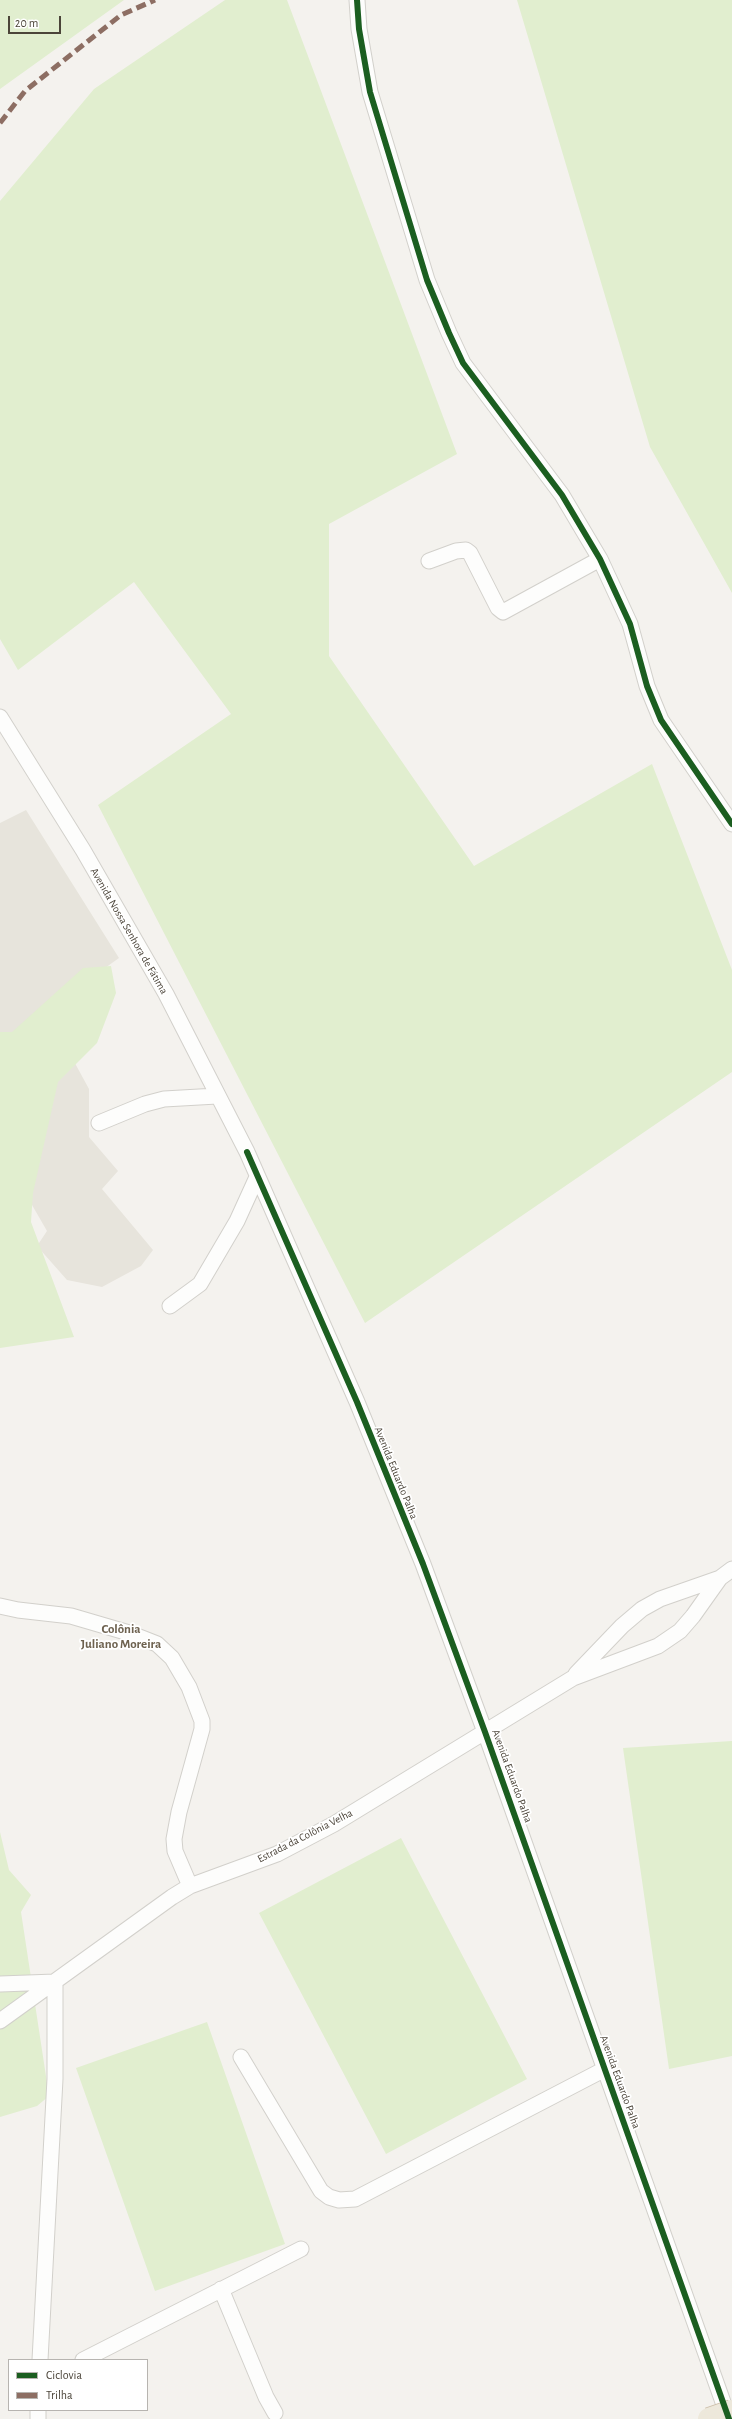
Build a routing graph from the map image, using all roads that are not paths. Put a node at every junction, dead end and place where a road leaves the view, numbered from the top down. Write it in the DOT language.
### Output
graph roads {
  1 [pos="357,0"];
  2 [pos="600,559"];
  3 [pos="429,561"];
  4 [pos="0,717"];
  5 [pos="732,824"];
  6 [pos="217,1096"];
  7 [pos="100,1123"];
  8 [pos="246,1152"];
  9 [pos="258,1177"];
  10 [pos="170,1306"];
  11 [pos="732,1570"];
  12 [pos="720,1578"];
  13 [pos="0,1606"];
  14 [pos="573,1678"];
  15 [pos="486,1732"];
  16 [pos="190,1886"];
  17 [pos="55,1982"];
  18 [pos="0,1984"];
  19 [pos="0,2021"];
  20 [pos="241,2057"];
  21 [pos="605,2070"];
  22 [pos="301,2249"];
  23 [pos="221,2289"];
  24 [pos="40,2359"];
  25 [pos="85,2359"];
  26 [pos="732,2411"];
  27 [pos="275,2413"];
  28 [pos="709,2419"];
  29 [pos="729,2419"];
  1 -- 2 [label="street"];
  2 -- 3 [label="street"];
  2 -- 5 [label="street"];
  4 -- 6 [label="street, Avenida Nossa Senhora de Fátima"];
  6 -- 7 [label="street"];
  6 -- 8 [label="street, Avenida Nossa Senhora de Fátima"];
  8 -- 9 [label="street, Avenida Eduardo Palha"];
  9 -- 10 [label="street"];
  9 -- 15 [label="street, Avenida Eduardo Palha"];
  11 -- 12 [label="street, Estrada da Colônia Velha"];
  12 -- 14 [label="street, Estrada da Colônia Velha"];
  12 -- 14 [label="street, Estrada da Colônia Velha"];
  13 -- 16 [label="street"];
  14 -- 15 [label="street, Estrada da Colônia Velha"];
  15 -- 16 [label="street, Estrada da Colônia Velha"];
  15 -- 21 [label="street, Avenida Eduardo Palha"];
  16 -- 17 [label="street, Estrada da Colônia Velha"];
  17 -- 18 [label="street"];
  17 -- 19 [label="street, Estrada da Colônia Velha"];
  17 -- 24 [label="street"];
  20 -- 21 [label="street"];
  21 -- 29 [label="street, Avenida Eduardo Palha"];
  22 -- 23 [label="street"];
  23 -- 25 [label="street"];
  23 -- 27 [label="street"];
  26 -- 28 [label="highway, bridge"];
}
